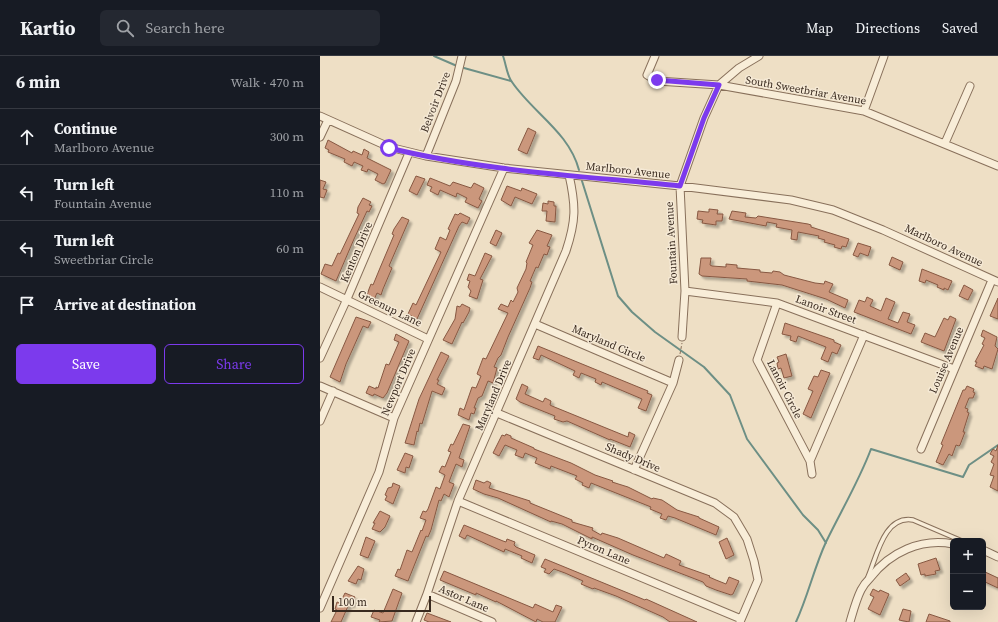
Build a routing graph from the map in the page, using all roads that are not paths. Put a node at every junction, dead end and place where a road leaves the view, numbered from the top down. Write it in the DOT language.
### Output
graph roads {
  1 [pos="462,56"];
  2 [pos="655,56"];
  3 [pos="759,56"];
  4 [pos="884,56"];
  5 [pos="719,85"];
  6 [pos="970,86"];
  7 [pos="864,111"];
  8 [pos="320,116"];
  9 [pos="328,120"];
  10 [pos="320,137"];
  11 [pos="945,143"];
  12 [pos="409,153"];
  13 [pos="426,156"];
  14 [pos="998,166"];
  15 [pos="504,168"];
  16 [pos="569,174"];
  17 [pos="680,186"];
  18 [pos="995,281"];
  19 [pos="320,287"];
  20 [pos="685,291"];
  21 [pos="347,299"];
  22 [pos="778,303"];
  23 [pos="535,324"];
  24 [pos="864,335"];
  25 [pos="428,339"];
  26 [pos="682,340"];
  27 [pos="680,356"];
  28 [pos="320,358"];
  29 [pos="954,369"];
  30 [pos="673,382"];
  31 [pos="320,386"];
  32 [pos="332,392"];
  33 [pos="497,413"];
  34 [pos="394,418"];
  35 [pos="320,420"];
  36 [pos="921,449"];
  37 [pos="810,461"];
  38 [pos="634,470"];
  39 [pos="812,474"];
  40 [pos="458,501"];
  41 [pos="955,538"];
  42 [pos="950,543"];
  43 [pos="986,551"];
  44 [pos="998,557"];
  45 [pos="866,583"];
  46 [pos="427,594"];
  47 [pos="320,608"];
  48 [pos="741,621"];
  49 [pos="416,622"];
  50 [pos="492,622"];
  51 [pos="850,622"];
  1 -- 13 [label="street, Belvoir Drive"];
  2 -- 5 [label="street, South Sweetbriar Avenue"];
  3 -- 5 [label="street, Fountain Avenue"];
  4 -- 7 [label="street"];
  5 -- 7 [label="street, South Sweetbriar Avenue"];
  5 -- 17 [label="street, Fountain Avenue"];
  6 -- 11 [label="street"];
  7 -- 11 [label="street, South Sweetbriar Avenue"];
  8 -- 9 [label="street, Marlboro Avenue"];
  9 -- 10 [label="street"];
  9 -- 12 [label="street, Marlboro Avenue"];
  11 -- 14 [label="street, South Sweetbriar Avenue"];
  12 -- 13 [label="street, Marlboro Avenue"];
  12 -- 21 [label="street, Kenton Drive"];
  13 -- 15 [label="street, Marlboro Avenue"];
  15 -- 16 [label="street, Marlboro Avenue"];
  15 -- 25 [label="street, Newport Drive"];
  16 -- 17 [label="street, Marlboro Avenue"];
  16 -- 23 [label="street, Maryland Drive"];
  17 -- 18 [label="street, Marlboro Avenue"];
  17 -- 20 [label="street, Fountain Avenue"];
  18 -- 29 [label="street, Louise Avenue"];
  19 -- 21 [label="street, Greenup Lane"];
  20 -- 22 [label="street, Lanoir Street"];
  20 -- 26 [label="street, Fountain Avenue"];
  21 -- 25 [label="street, Greenup Lane"];
  21 -- 28 [label="street, Kenton Drive"];
  22 -- 24 [label="street, Lanoir Street"];
  22 -- 37 [label="street, Lanoir Circle"];
  23 -- 30 [label="street, Maryland Circle"];
  23 -- 33 [label="street, Maryland Drive"];
  24 -- 29 [label="street, Lanoir Street"];
  24 -- 37 [label="street"];
  25 -- 34 [label="street, Newport Drive"];
  27 -- 30 [label="street"];
  29 -- 36 [label="street, Louise Avenue"];
  30 -- 38 [label="street"];
  31 -- 32 [label="street"];
  32 -- 34 [label="street"];
  32 -- 35 [label="street"];
  33 -- 38 [label="street, Shady Drive"];
  33 -- 40 [label="street, Maryland Drive"];
  34 -- 47 [label="street, Newport Drive"];
  37 -- 39 [label="street, Lanoir Circle"];
  38 -- 48 [label="street, Shady Drive"];
  40 -- 46 [label="street, Maryland Drive"];
  40 -- 48 [label="street, Pyron Lane"];
  41 -- 45 [label="lane"];
  42 -- 45 [label="street"];
  43 -- 44 [label="street"];
  45 -- 51 [label="street"];
  46 -- 49 [label="street, Maryland Drive"];
  46 -- 50 [label="street, Astor Lane"];
}
